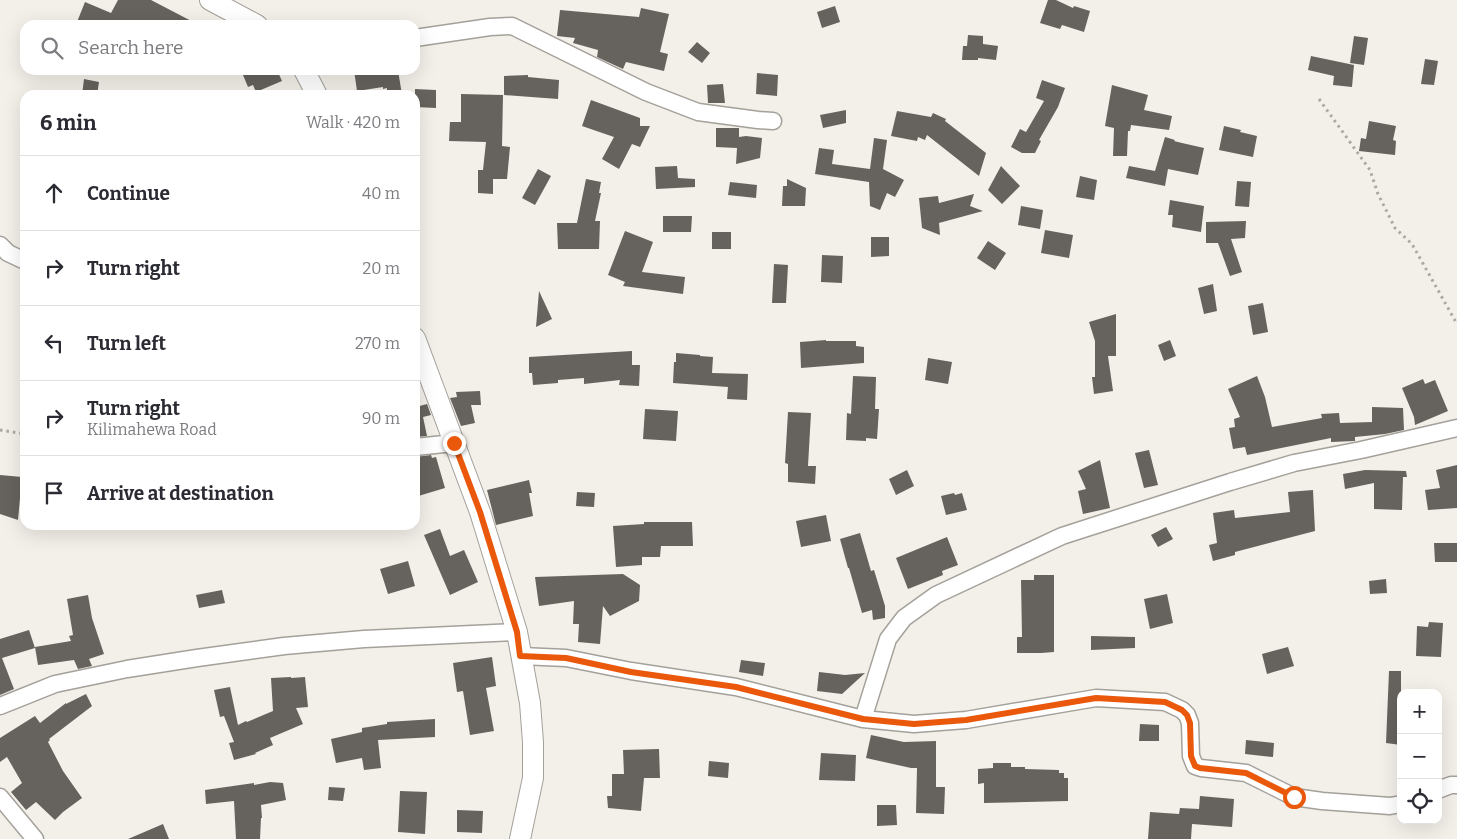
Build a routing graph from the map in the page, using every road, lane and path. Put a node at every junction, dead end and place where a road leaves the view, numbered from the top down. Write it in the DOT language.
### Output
graph roads {
  1 [pos="210,0"];
  2 [pos="248,20"];
  3 [pos="420,37"];
  4 [pos="307,75"];
  5 [pos="314,90"];
  6 [pos="1319,99"];
  7 [pos="773,121"];
  8 [pos="0,245"];
  9 [pos="20,259"];
  10 [pos="1457,324"];
  11 [pos="420,351"];
  12 [pos="1457,428"];
  13 [pos="0,430"];
  14 [pos="20,433"];
  15 [pos="454,443"];
  16 [pos="420,446"];
  17 [pos="517,632"];
  18 [pos="520,656"];
  19 [pos="0,706"];
  20 [pos="863,719"];
  21 [pos="1457,785"];
  22 [pos="1442,788"];
  23 [pos="0,797"];
  24 [pos="1397,805"];
  25 [pos="36,839"];
  26 [pos="520,839"];
  1 -- 2 [label="street"];
  3 -- 7 [label="street"];
  4 -- 5 [label="street"];
  6 -- 10 [label="path"];
  8 -- 9 [label="street"];
  11 -- 15 [label="street"];
  12 -- 20 [label="street"];
  13 -- 14 [label="path"];
  15 -- 16 [label="street"];
  15 -- 17 [label="street"];
  17 -- 18 [label="street"];
  17 -- 19 [label="street"];
  18 -- 20 [label="street"];
  18 -- 26 [label="street"];
  20 -- 24 [label="street"];
  21 -- 22 [label="street"];
  23 -- 25 [label="street"];
}
